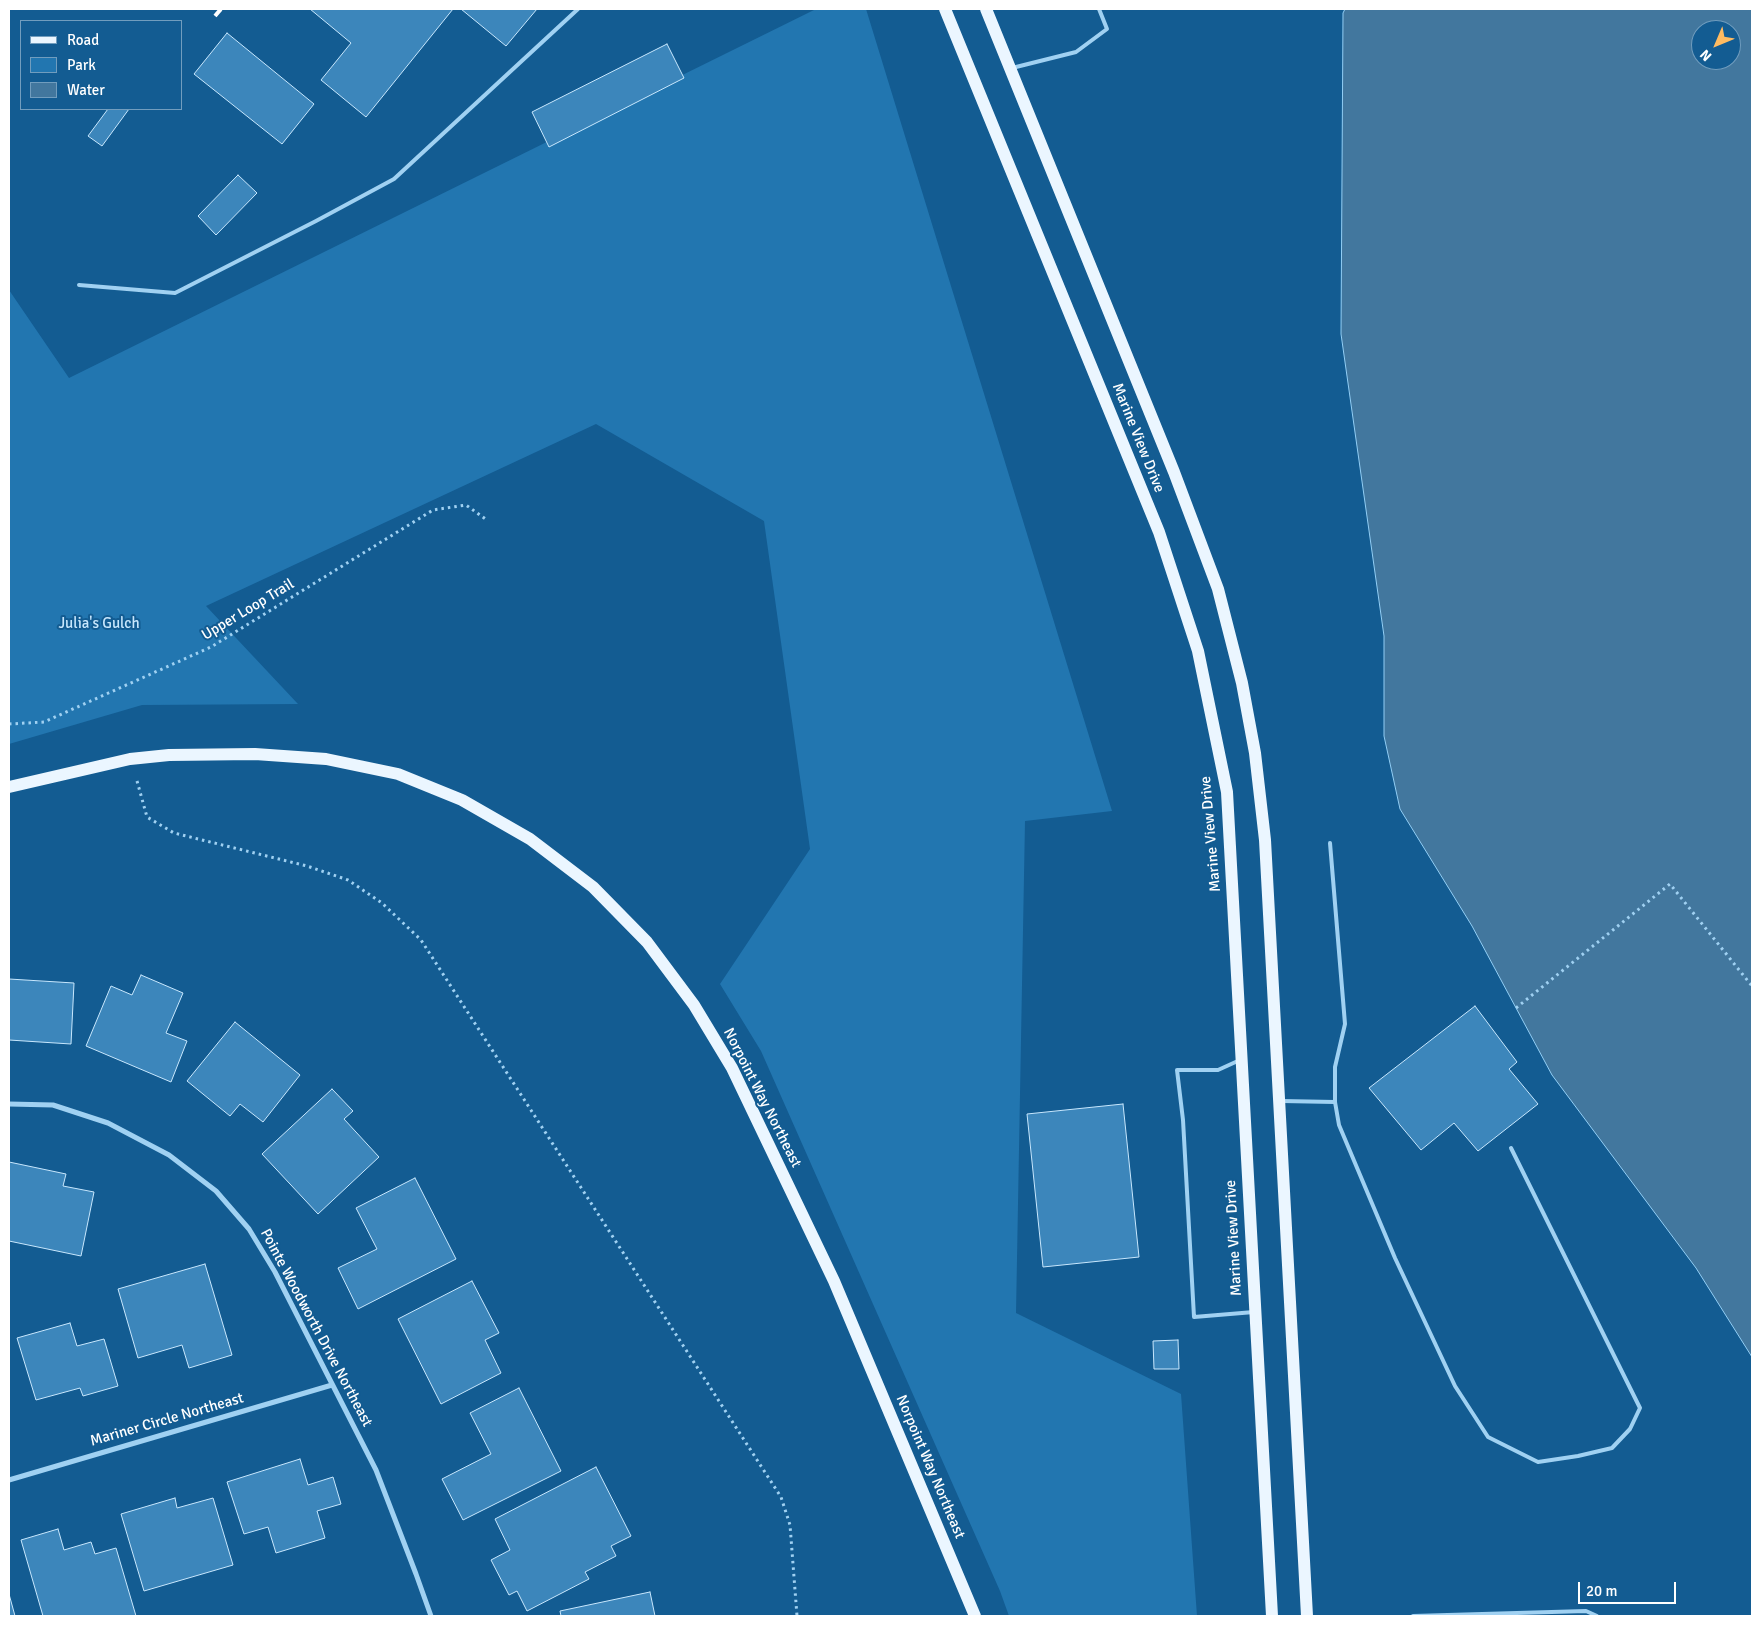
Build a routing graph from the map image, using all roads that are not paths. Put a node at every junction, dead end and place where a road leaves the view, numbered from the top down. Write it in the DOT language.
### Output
graph roads {
  1 [pos="578,9"];
  2 [pos="945,9"];
  3 [pos="986,9"];
  4 [pos="1099,9"];
  5 [pos="1010,68"];
  6 [pos="79,285"];
  7 [pos="9,787"];
  8 [pos="1330,843"];
  9 [pos="1241,1059"];
  10 [pos="1280,1101"];
  11 [pos="1335,1102"];
  12 [pos="9,1104"];
  13 [pos="1511,1148"];
  14 [pos="1254,1312"];
  15 [pos="332,1385"];
  16 [pos="9,1480"];
  17 [pos="431,1616"];
  18 [pos="975,1616"];
  19 [pos="1272,1616"];
  20 [pos="1307,1616"];
  21 [pos="1413,1616"];
  22 [pos="1597,1616"];
  1 -- 6 [label="lane"];
  2 -- 9 [label="main road, Marine View Drive"];
  3 -- 5 [label="main road, Marine View Drive"];
  4 -- 5 [label="lane"];
  5 -- 10 [label="main road, Marine View Drive"];
  7 -- 18 [label="main road, Norpoint Way Northeast"];
  8 -- 11 [label="lane"];
  9 -- 14 [label="main road, Marine View Drive"];
  9 -- 14 [label="lane"];
  10 -- 11 [label="lane"];
  10 -- 20 [label="main road, Marine View Drive"];
  11 -- 13 [label="lane"];
  12 -- 15 [label="street, Pointe Woodworth Drive Northeast"];
  14 -- 19 [label="main road, Marine View Drive"];
  15 -- 16 [label="street, Mariner Circle Northeast"];
  15 -- 17 [label="street, Pointe Woodworth Drive Northeast"];
  21 -- 22 [label="lane"];
}
